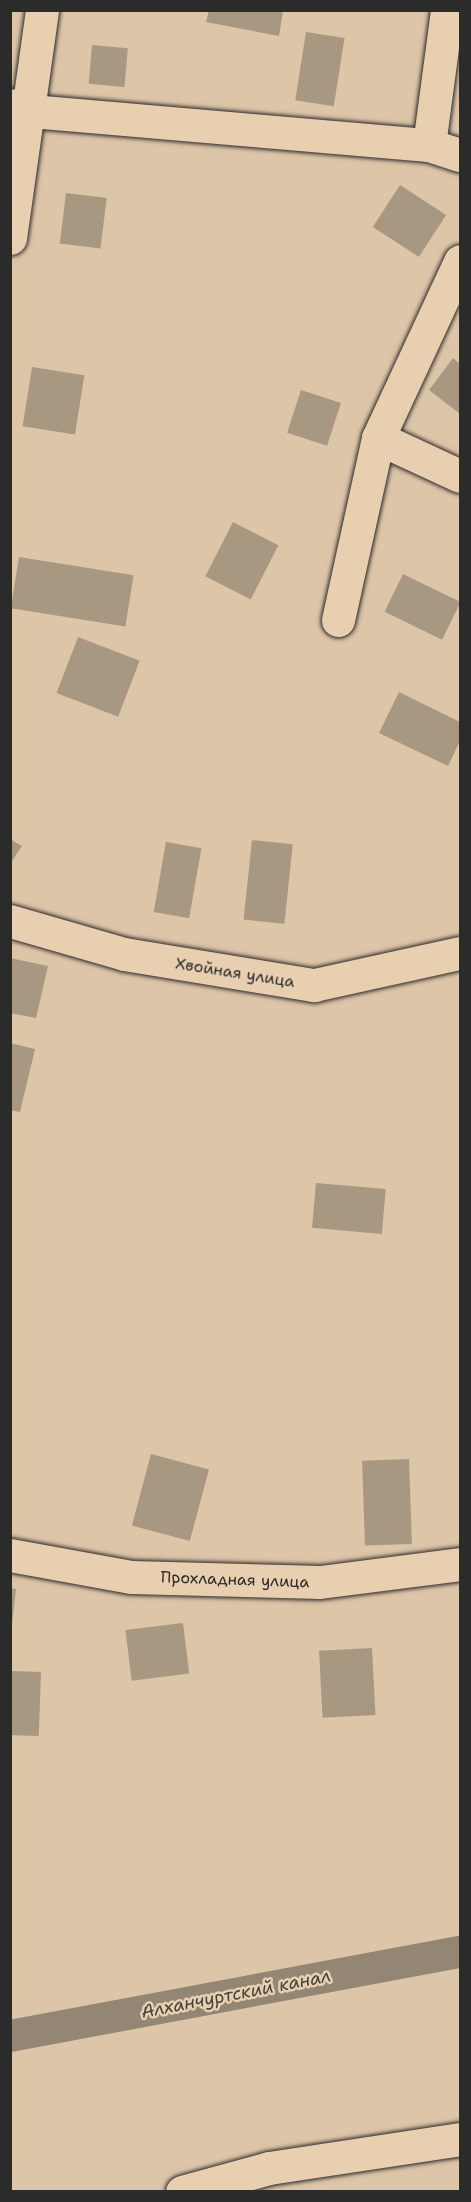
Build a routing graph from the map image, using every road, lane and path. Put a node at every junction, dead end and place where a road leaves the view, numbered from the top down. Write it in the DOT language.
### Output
graph roads {
  1 [pos="42,10"];
  2 [pos="447,10"];
  3 [pos="21,108"];
  4 [pos="429,146"];
  5 [pos="460,155"];
  6 [pos="10,238"];
  7 [pos="460,261"];
  8 [pos="378,438"];
  9 [pos="460,476"];
  10 [pos="338,620"];
  11 [pos="10,921"];
  12 [pos="460,953"];
  13 [pos="10,1555"];
  14 [pos="460,1564"];
  15 [pos="460,2139"];
  16 [pos="182,2192"];
  1 -- 3 [label="street"];
  2 -- 4 [label="street"];
  3 -- 4 [label="street"];
  3 -- 6 [label="street"];
  4 -- 5 [label="street"];
  7 -- 8 [label="street"];
  8 -- 9 [label="street"];
  8 -- 10 [label="street"];
  11 -- 12 [label="street, Хвойная улица"];
  13 -- 14 [label="street, Прохладная улица"];
  15 -- 16 [label="street"];
}
